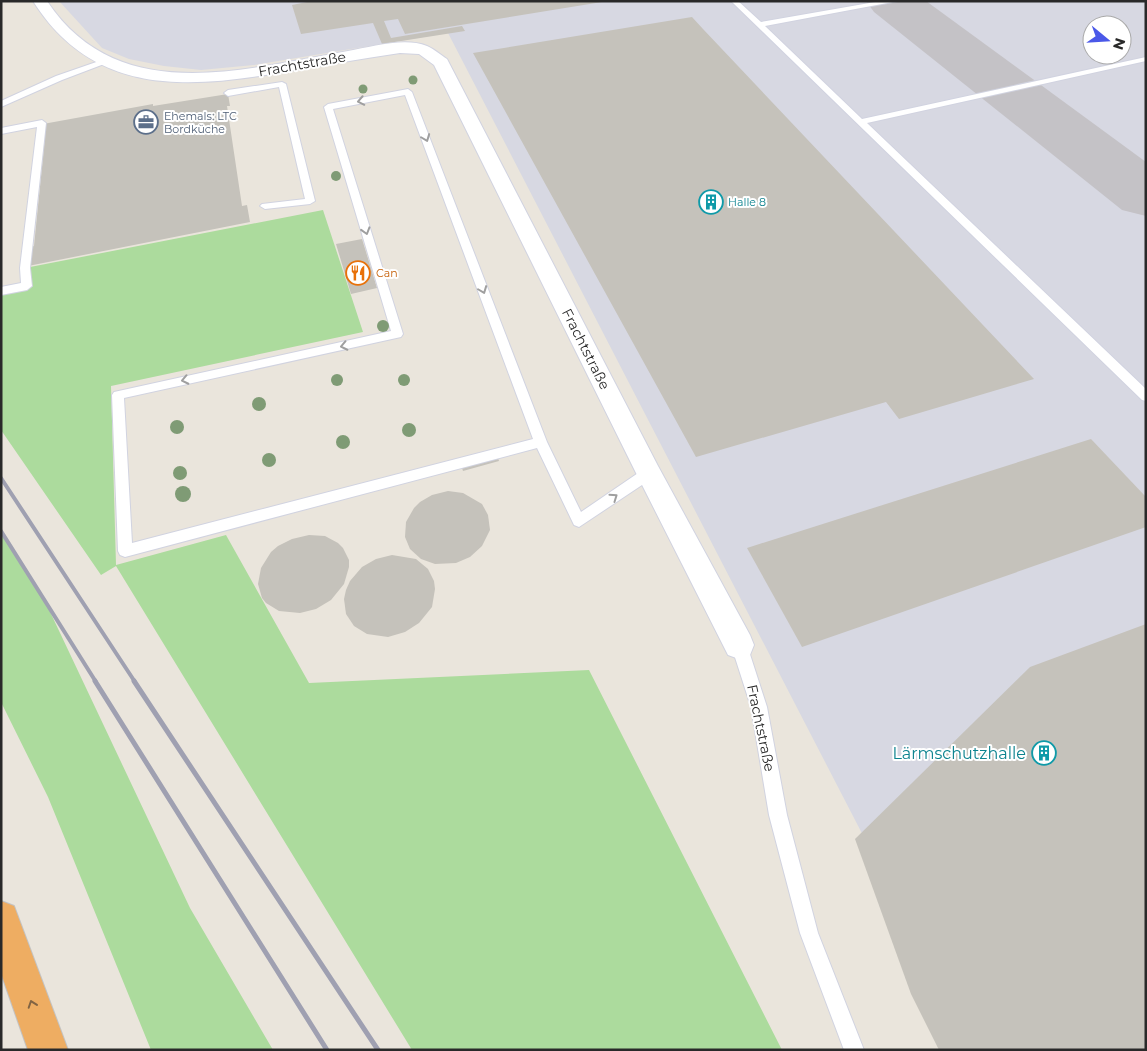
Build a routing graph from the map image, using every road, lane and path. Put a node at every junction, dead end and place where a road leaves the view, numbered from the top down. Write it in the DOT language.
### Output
graph roads {
  1 [pos="40,1"];
  2 [pos="734,1"];
  3 [pos="895,1"];
  4 [pos="758,25"];
  5 [pos="1146,59"];
  6 [pos="108,61"];
  7 [pos="280,76"];
  8 [pos="228,93"];
  9 [pos="1,104"];
  10 [pos="861,122"];
  11 [pos="1,130"];
  12 [pos="265,206"];
  13 [pos="1,291"];
  14 [pos="1146,397"];
  15 [pos="541,442"];
  16 [pos="649,473"];
  17 [pos="739,645"];
  18 [pos="1,919"];
  19 [pos="48,1050"];
  20 [pos="854,1050"];
  1 -- 6 [label="street, Frachtstraße"];
  2 -- 4 [label="lane"];
  3 -- 4 [label="lane"];
  4 -- 10 [label="lane"];
  5 -- 10 [label="lane"];
  6 -- 7 [label="street, Frachtstraße"];
  6 -- 9 [label="lane"];
  7 -- 8 [label="lane"];
  7 -- 12 [label="lane"];
  7 -- 16 [label="street, Frachtstraße"];
  10 -- 14 [label="lane"];
  11 -- 13 [label="lane"];
  15 -- 15 [label="lane"];
  15 -- 16 [label="lane, one-way"];
  16 -- 17 [label="street, Frachtstraße"];
  17 -- 20 [label="lane, Frachtstraße"];
  19 -- 18 [label="highway, one-way"];
}
